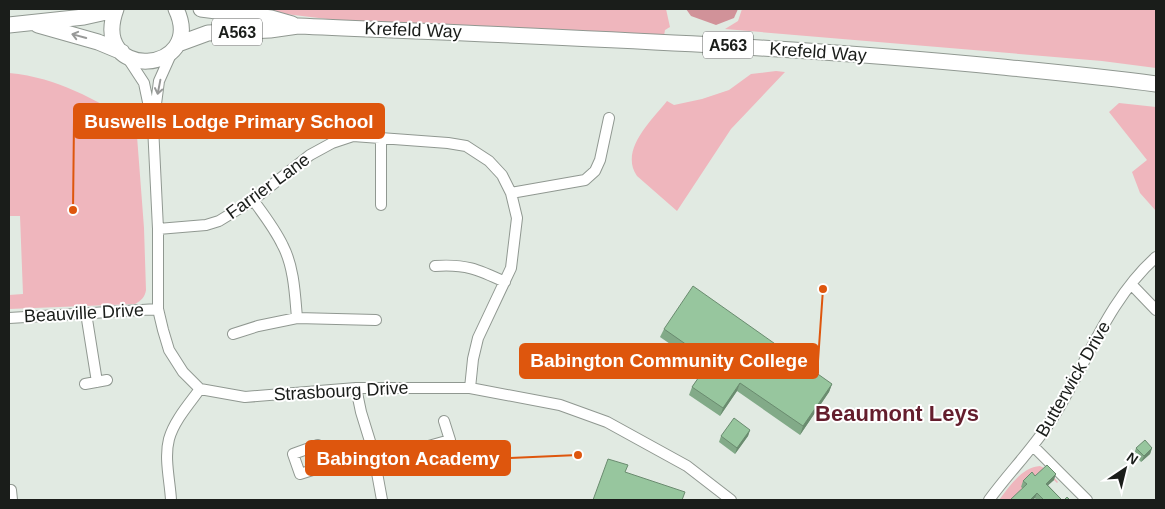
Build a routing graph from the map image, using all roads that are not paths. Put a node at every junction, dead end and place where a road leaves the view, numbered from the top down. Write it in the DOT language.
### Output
graph roads {
  1 [pos="110,9"];
  2 [pos="116,9"];
  3 [pos="176,9"];
  4 [pos="201,9"];
  5 [pos="34,24"];
  6 [pos="9,25"];
  7 [pos="298,26"];
  8 [pos="175,47"];
  9 [pos="124,54"];
  10 [pos="1156,84"];
  11 [pos="609,118"];
  12 [pos="153,126"];
  13 [pos="382,139"];
  14 [pos="511,193"];
  15 [pos="253,200"];
  16 [pos="381,205"];
  17 [pos="158,229"];
  18 [pos="1156,257"];
  19 [pos="435,266"];
  20 [pos="504,282"];
  21 [pos="1131,284"];
  22 [pos="158,309"];
  23 [pos="1156,310"];
  24 [pos="86,313"];
  25 [pos="9,318"];
  26 [pos="297,318"];
  27 [pos="376,320"];
  28 [pos="233,334"];
  29 [pos="85,384"];
  30 [pos="356,388"];
  31 [pos="470,388"];
  32 [pos="200,389"];
  33 [pos="444,421"];
  34 [pos="1034,447"];
  35 [pos="374,456"];
  36 [pos="325,466"];
  37 [pos="171,500"];
  38 [pos="382,500"];
  39 [pos="731,500"];
  40 [pos="989,500"];
  41 [pos="1087,500"];
  1 -- 5 [label="highway"];
  2 -- 9 [label="highway"];
  3 -- 8 [label="highway"];
  4 -- 7 [label="highway, Krefeld Way / A563"];
  5 -- 6 [label="highway"];
  9 -- 5 [label="highway, one-way"];
  7 -- 8 [label="highway, Krefeld Way / A563"];
  7 -- 10 [label="highway, Krefeld Way / A563"];
  8 -- 9 [label="highway, Krefeld Way"];
  8 -- 12 [label="street, one-way"];
  9 -- 12 [label="street"];
  11 -- 14 [label="street"];
  12 -- 17 [label="street"];
  13 -- 14 [label="street, Farrier Lane"];
  13 -- 15 [label="street, Farrier Lane"];
  13 -- 16 [label="street"];
  14 -- 20 [label="street, Farrier Lane"];
  15 -- 17 [label="street, Farrier Lane"];
  15 -- 26 [label="street"];
  17 -- 22 [label="street"];
  18 -- 21 [label="street, Butterwick Drive"];
  19 -- 20 [label="street"];
  20 -- 31 [label="street, Farrier Lane"];
  21 -- 23 [label="street"];
  21 -- 34 [label="street, Butterwick Drive"];
  22 -- 24 [label="street, Beauville Drive"];
  22 -- 32 [label="street"];
  24 -- 25 [label="street, Beauville Drive"];
  24 -- 29 [label="street"];
  26 -- 27 [label="street"];
  26 -- 28 [label="street"];
  30 -- 31 [label="street, Strasbourg Drive"];
  30 -- 32 [label="street, Strasbourg Drive"];
  30 -- 35 [label="street"];
  31 -- 39 [label="street, Strasbourg Drive"];
  32 -- 37 [label="street"];
  33 -- 35 [label="street"];
  34 -- 40 [label="street, Butterwick Drive"];
  34 -- 41 [label="street"];
  35 -- 36 [label="street"];
  35 -- 38 [label="street"];
}
